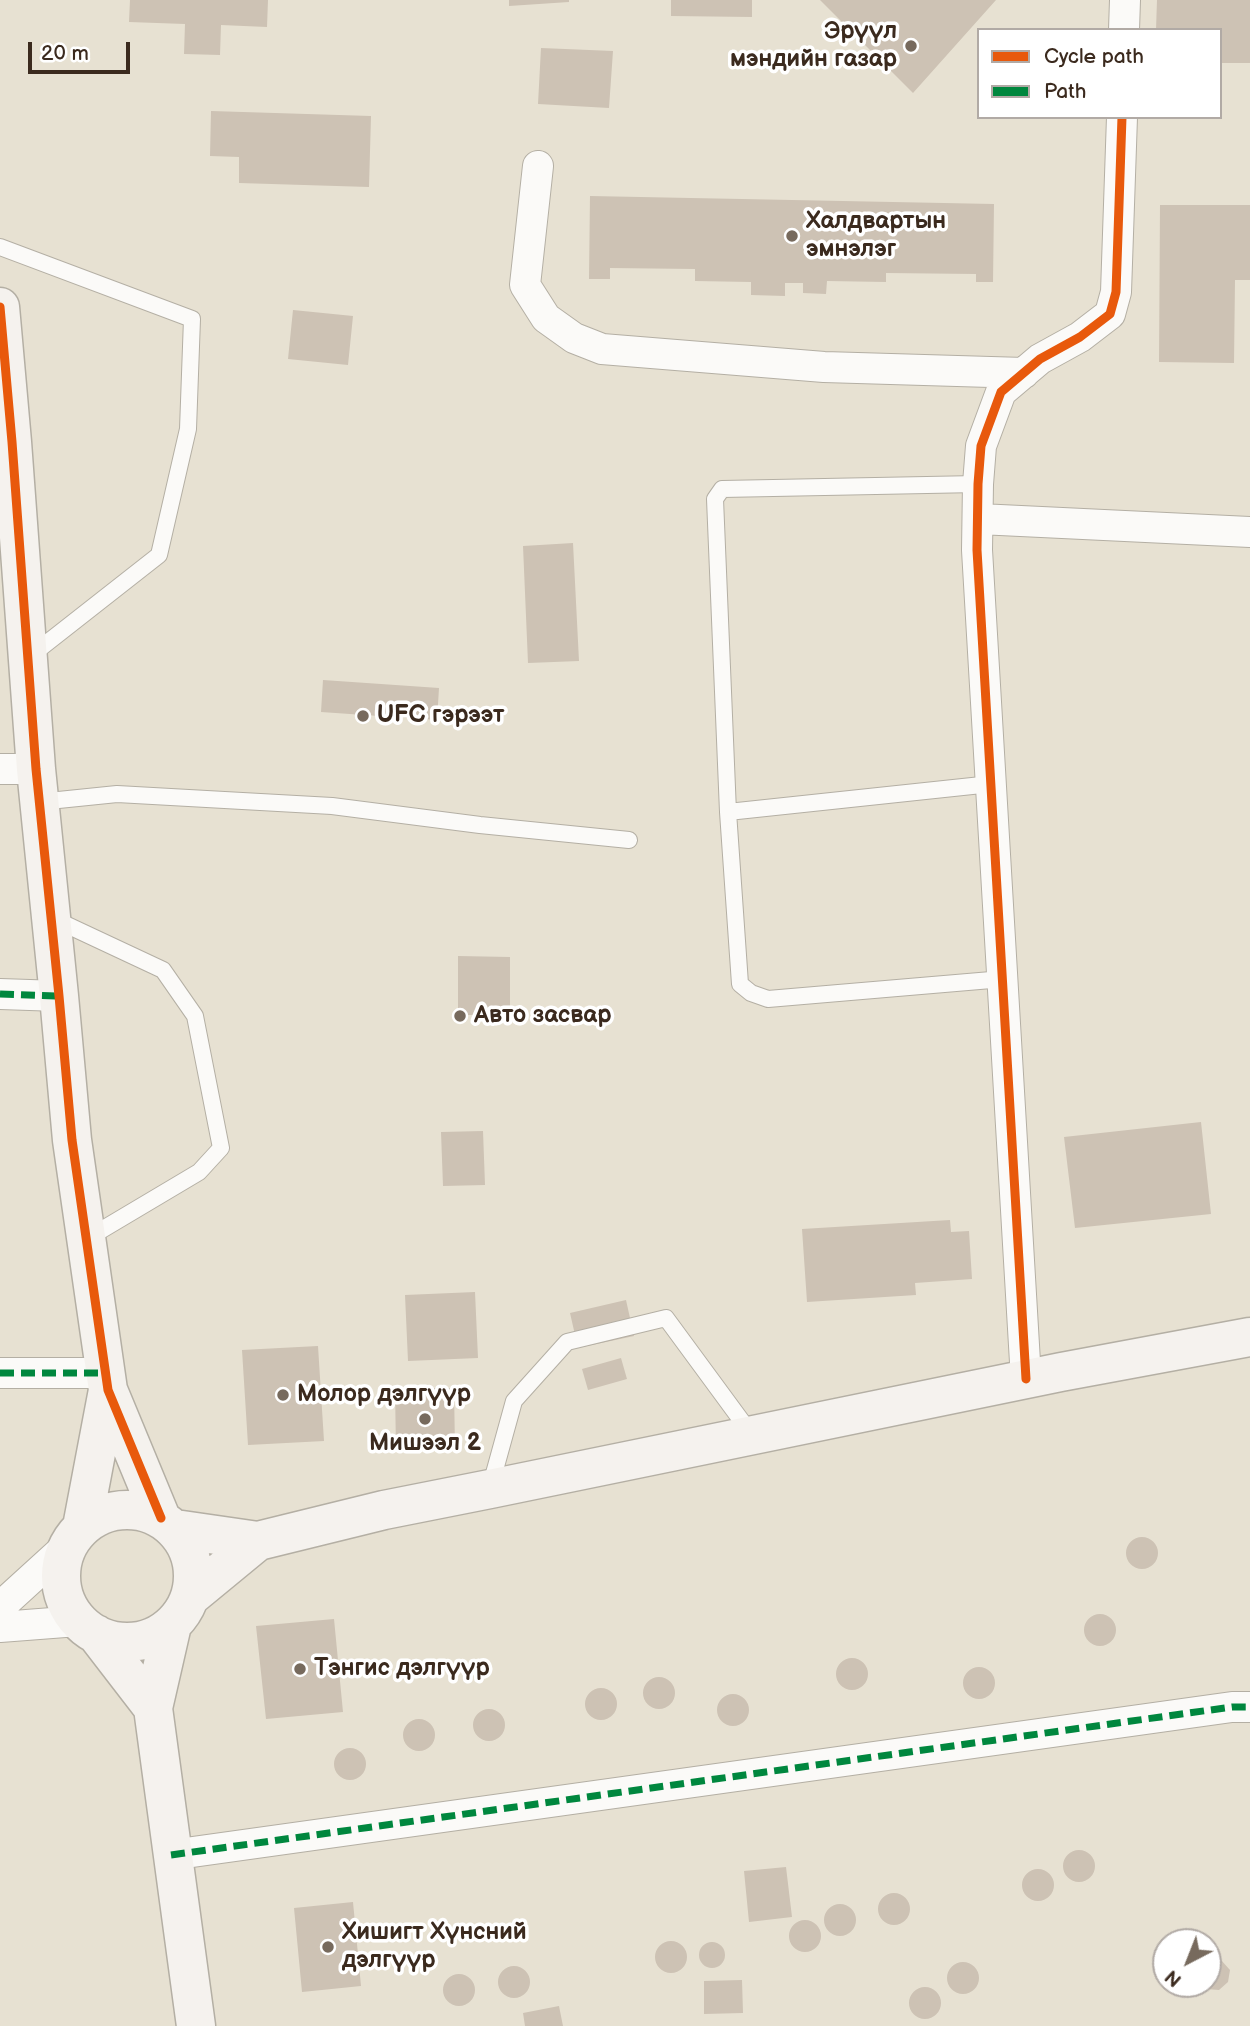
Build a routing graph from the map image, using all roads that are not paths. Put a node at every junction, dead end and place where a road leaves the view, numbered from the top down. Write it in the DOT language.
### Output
graph roads {
  1 [pos="1125,0"];
  2 [pos="1124,28"];
  3 [pos="1122,119"];
  4 [pos="538,166"];
  5 [pos="0,247"];
  6 [pos="0,307"];
  7 [pos="1024,373"];
  8 [pos="978,484"];
  9 [pos="979,519"];
  10 [pos="1250,532"];
  11 [pos="27,658"];
  12 [pos="25,780"];
  13 [pos="991,784"];
  14 [pos="729,812"];
  15 [pos="629,840"];
  16 [pos="51,918"];
  17 [pos="1003,979"];
  18 [pos="0,994"];
  19 [pos="59,996"];
  20 [pos="86,1240"];
  21 [pos="1250,1337"];
  22 [pos="0,1373"];
  23 [pos="1026,1379"];
  24 [pos="106,1381"];
  25 [pos="752,1435"];
  26 [pos="490,1489"];
  27 [pos="168,1524"];
  28 [pos="75,1536"];
  29 [pos="258,1541"];
  30 [pos="0,1607"];
  31 [pos="181,1611"];
  32 [pos="0,1627"];
  33 [pos="87,1628"];
  34 [pos="1250,1707"];
  35 [pos="153,1708"];
  36 [pos="172,1855"];
  37 [pos="196,2026"];
  1 -- 2 [label="street"];
  3 -- 7 [label="street"];
  4 -- 7 [label="street"];
  5 -- 11 [label="lane"];
  6 -- 11 [label="street"];
  7 -- 8 [label="street"];
  8 -- 9 [label="street"];
  8 -- 14 [label="lane"];
  9 -- 10 [label="street"];
  9 -- 13 [label="street"];
  11 -- 12 [label="street"];
  12 -- 15 [label="lane"];
  12 -- 16 [label="street"];
  13 -- 14 [label="lane"];
  13 -- 17 [label="street"];
  14 -- 17 [label="lane"];
  16 -- 19 [label="street"];
  16 -- 20 [label="lane"];
  17 -- 23 [label="street"];
  18 -- 19 [label="street"];
  19 -- 20 [label="street"];
  20 -- 24 [label="street"];
  21 -- 23 [label="street"];
  22 -- 24 [label="street"];
  23 -- 25 [label="street"];
  24 -- 27 [label="street"];
  24 -- 28 [label="street"];
  25 -- 26 [label="street"];
  25 -- 26 [label="lane"];
  26 -- 29 [label="street"];
  27 -- 28 [label="street"];
  27 -- 29 [label="street"];
  27 -- 31 [label="street"];
  28 -- 30 [label="street"];
  28 -- 33 [label="street"];
  29 -- 31 [label="street"];
  31 -- 33 [label="street"];
  31 -- 35 [label="street"];
  32 -- 33 [label="street"];
  33 -- 35 [label="street"];
  34 -- 36 [label="street"];
  35 -- 36 [label="street"];
  36 -- 37 [label="street"];
}
